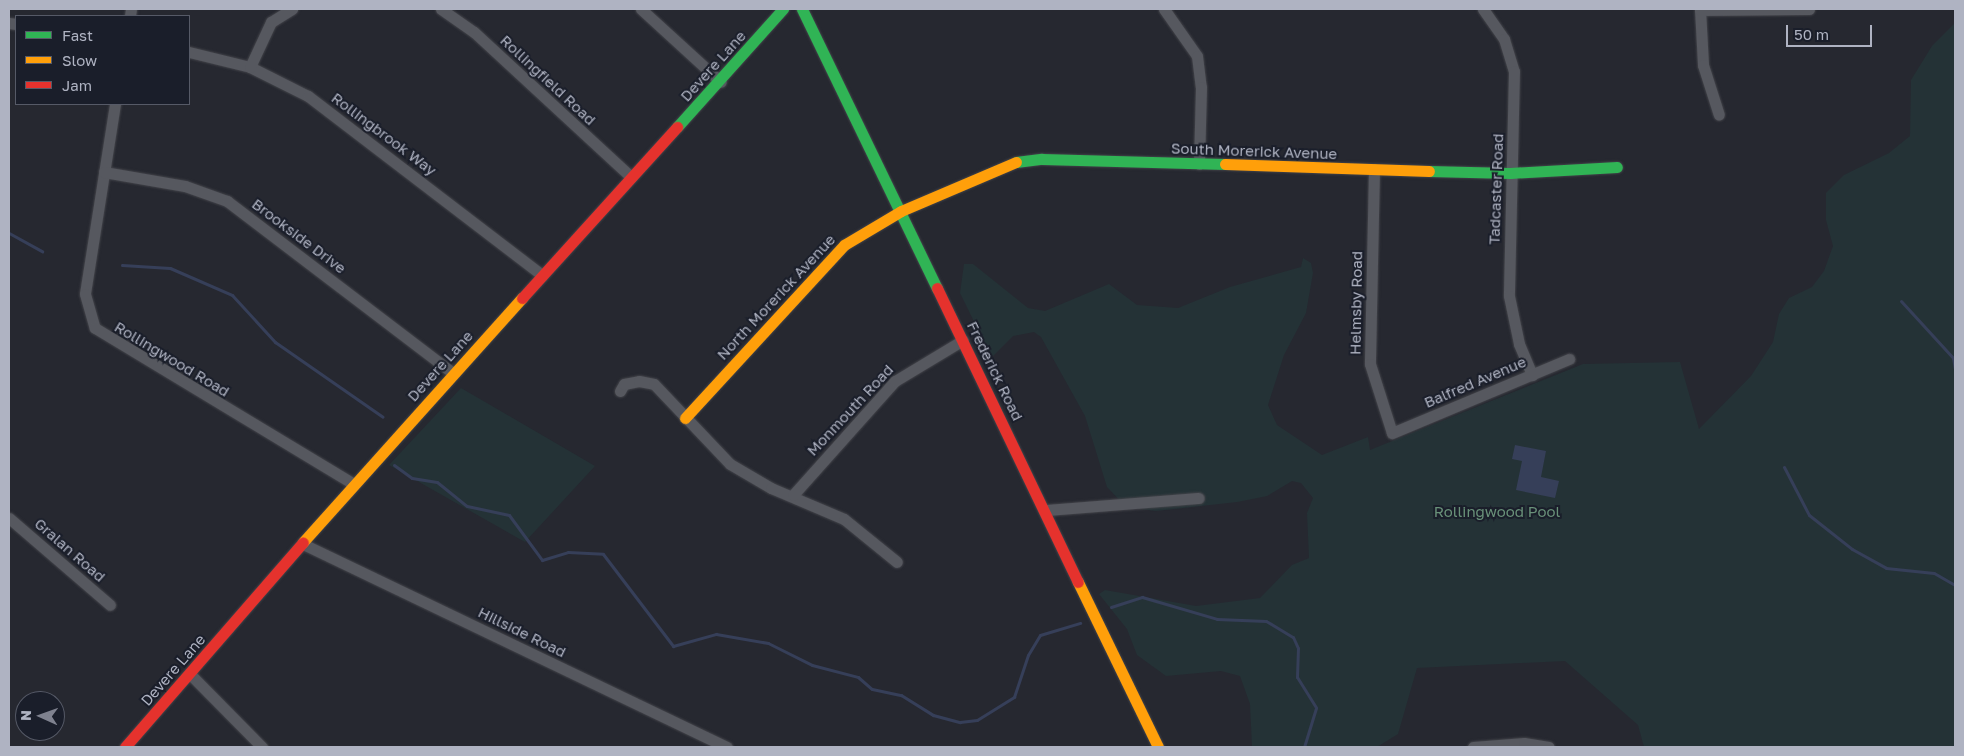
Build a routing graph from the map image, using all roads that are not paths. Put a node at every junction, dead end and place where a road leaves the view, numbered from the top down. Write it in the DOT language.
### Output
graph roads {
  1 [pos="292,9"];
  2 [pos="641,9"];
  3 [pos="783,9"];
  4 [pos="802,9"];
  5 [pos="1164,9"];
  6 [pos="1483,9"];
  7 [pos="1700,9"];
  8 [pos="1809,9"];
  9 [pos="449,10"];
  10 [pos="190,52"];
  11 [pos="250,67"];
  12 [pos="721,82"];
  13 [pos="115,105"];
  14 [pos="1719,115"];
  15 [pos="1200,164"];
  16 [pos="1617,167"];
  17 [pos="1374,170"];
  18 [pos="104,172"];
  19 [pos="1510,173"];
  20 [pos="631,177"];
  21 [pos="901,211"];
  22 [pos="542,275"];
  23 [pos="963,340"];
  24 [pos="1569,359"];
  25 [pos="453,374"];
  26 [pos="1532,375"];
  27 [pos="620,391"];
  28 [pos="685,418"];
  29 [pos="1392,433"];
  30 [pos="354,484"];
  31 [pos="793,495"];
  32 [pos="1199,498"];
  33 [pos="1046,510"];
  34 [pos="9,518"];
  35 [pos="303,544"];
  36 [pos="897,562"];
  37 [pos="110,605"];
  38 [pos="190,674"];
  39 [pos="125,747"];
  40 [pos="262,747"];
  41 [pos="727,747"];
  42 [pos="1158,747"];
  43 [pos="1473,747"];
  44 [pos="1550,747"];
  1 -- 11 [label="street"];
  2 -- 12 [label="street"];
  3 -- 12 [label="street, Devere Lane"];
  4 -- 21 [label="street, Frederick Road"];
  5 -- 15 [label="street"];
  6 -- 19 [label="street, Tadcaster Road"];
  7 -- 8 [label="street"];
  7 -- 14 [label="street"];
  9 -- 20 [label="street, Rollingfield Road"];
  10 -- 11 [label="street, Rollingbrook Way"];
  11 -- 22 [label="street, Rollingbrook Way"];
  12 -- 20 [label="street, Devere Lane"];
  13 -- 18 [label="street, Rollingwood Road"];
  15 -- 17 [label="street, South Morerick Avenue"];
  15 -- 21 [label="street, South Morerick Avenue"];
  16 -- 19 [label="street, South Morerick Avenue"];
  17 -- 19 [label="street, South Morerick Avenue"];
  17 -- 29 [label="street, Helmsby Road"];
  18 -- 25 [label="street, Brookside Drive"];
  18 -- 30 [label="street, Rollingwood Road"];
  19 -- 26 [label="street, Tadcaster Road"];
  20 -- 22 [label="street, Devere Lane"];
  21 -- 23 [label="street, Frederick Road"];
  21 -- 28 [label="street, North Morerick Avenue"];
  22 -- 25 [label="street, Devere Lane"];
  23 -- 31 [label="street, Monmouth Road"];
  23 -- 33 [label="street, Frederick Road"];
  24 -- 26 [label="street, Balfred Avenue"];
  25 -- 30 [label="street, Devere Lane"];
  26 -- 29 [label="street, Balfred Avenue"];
  27 -- 28 [label="street"];
  28 -- 31 [label="street"];
  30 -- 35 [label="street, Devere Lane"];
  31 -- 36 [label="street"];
  32 -- 33 [label="street"];
  33 -- 42 [label="street, Frederick Road"];
  34 -- 37 [label="street, Gralan Road"];
  35 -- 38 [label="street, Devere Lane"];
  35 -- 41 [label="street, Hillside Road"];
  38 -- 39 [label="street, Devere Lane"];
  38 -- 40 [label="street"];
  43 -- 44 [label="street"];
}
